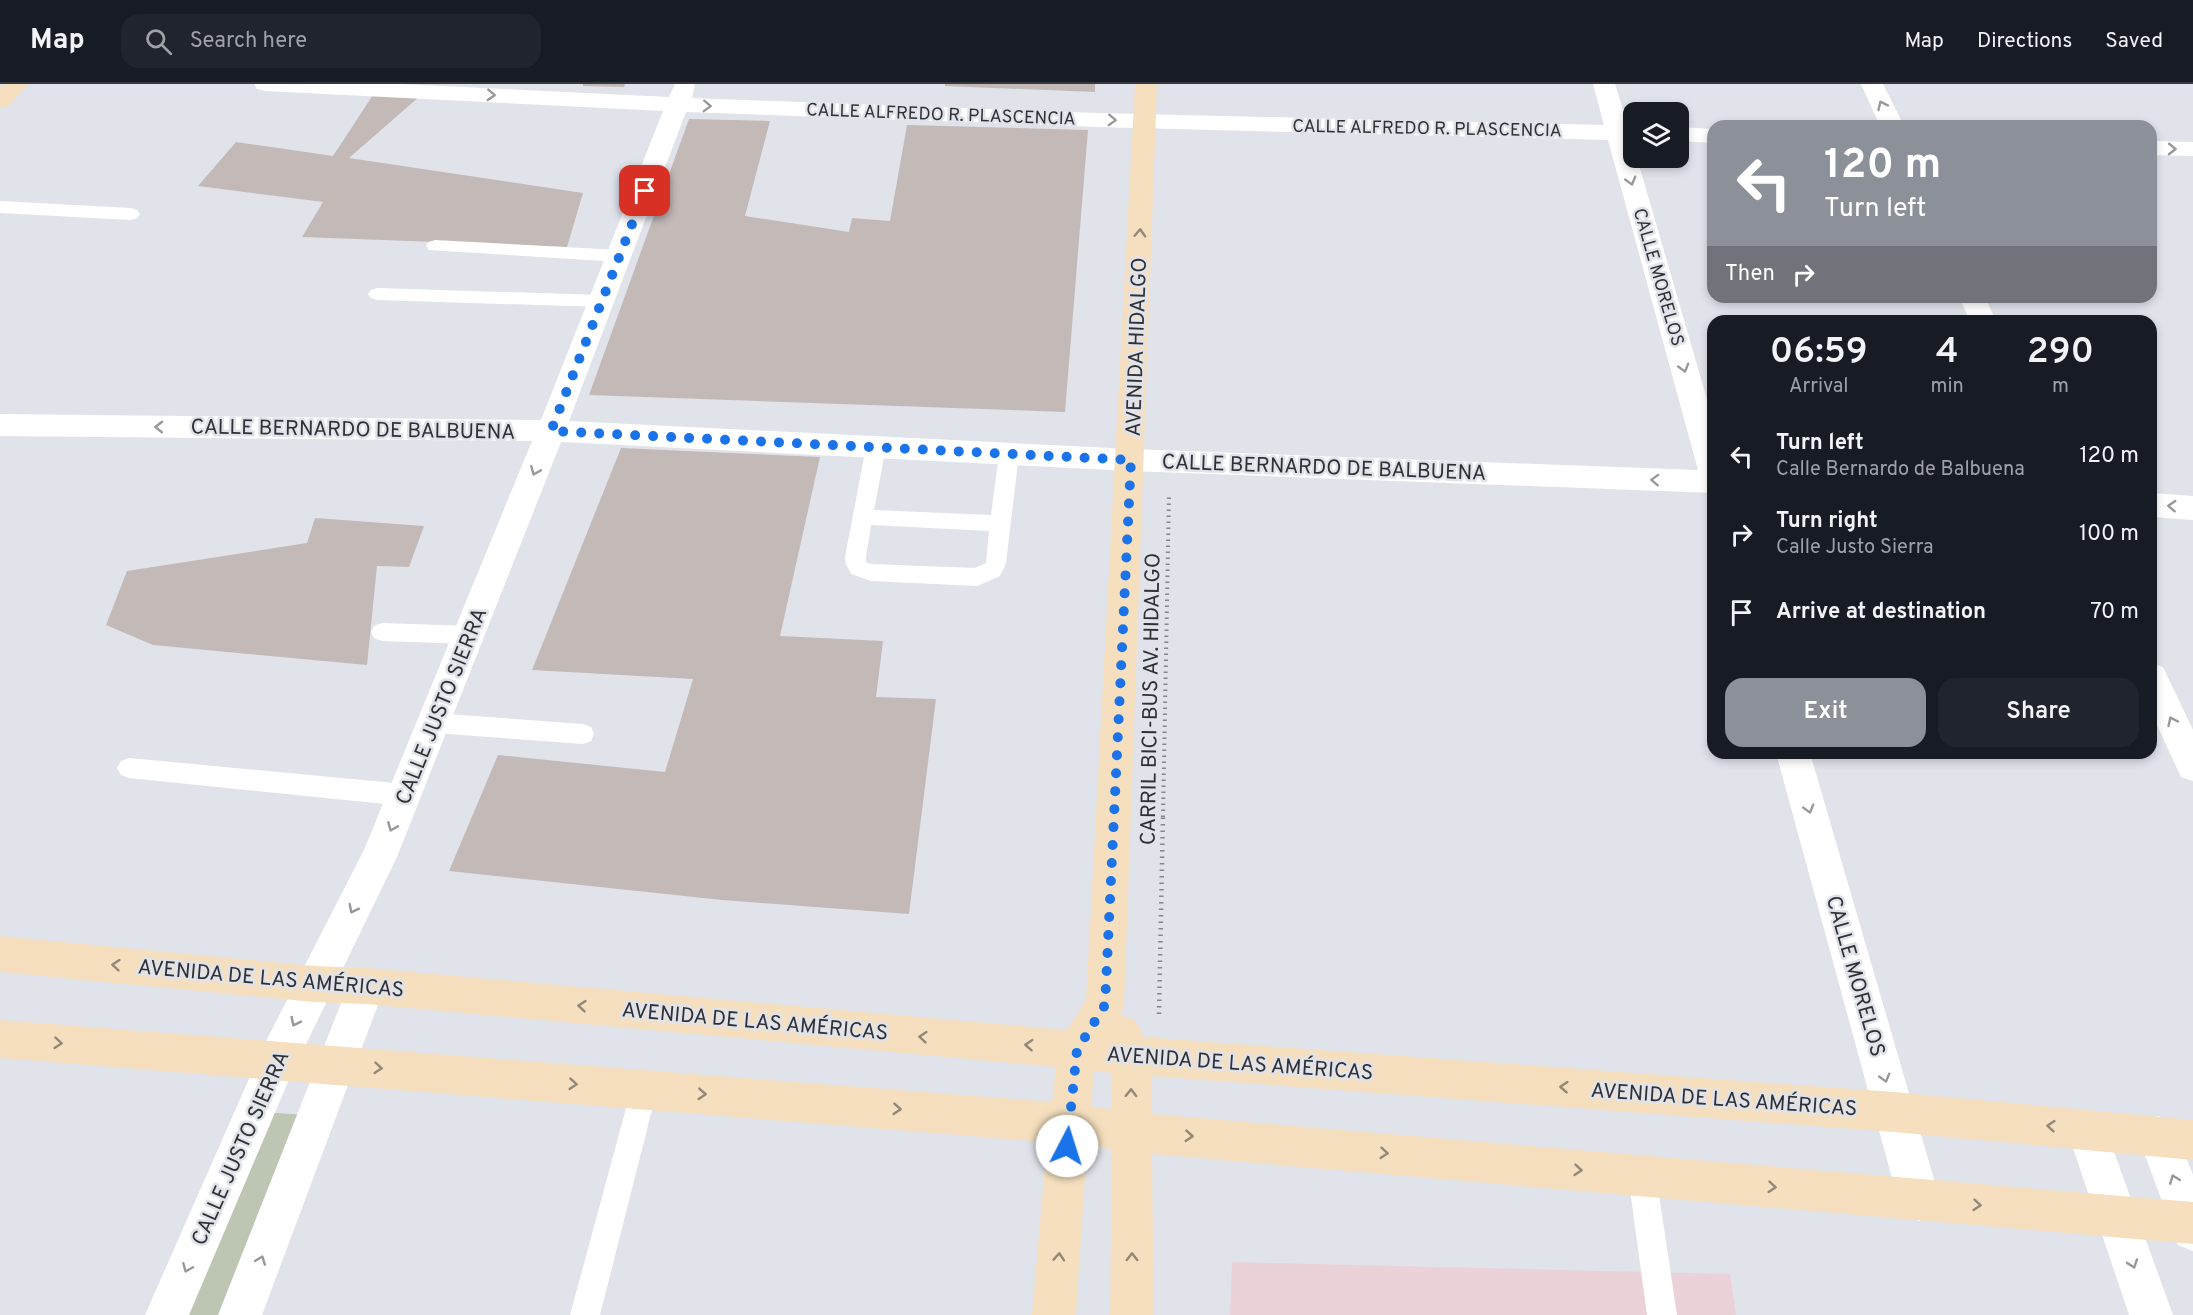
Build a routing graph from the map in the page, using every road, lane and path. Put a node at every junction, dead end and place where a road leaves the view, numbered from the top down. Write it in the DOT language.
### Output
graph roads {
  1 [pos="17,84"];
  2 [pos="265,84"];
  3 [pos="1146,84"];
  4 [pos="1604,84"];
  5 [pos="1872,84"];
  6 [pos="682,94"];
  7 [pos="0,101"];
  8 [pos="1889,120"];
  9 [pos="1145,121"];
  10 [pos="1623,125"];
  11 [pos="1623,132"];
  12 [pos="1689,135"];
  13 [pos="1707,136"];
  14 [pos="2157,148"];
  15 [pos="2193,149"];
  16 [pos="1635,168"];
  17 [pos="0,207"];
  18 [pos="131,214"];
  19 [pos="435,246"];
  20 [pos="619,256"];
  21 [pos="377,294"];
  22 [pos="602,301"];
  23 [pos="0,425"];
  24 [pos="551,431"];
  25 [pos="876,447"];
  26 [pos="1707,447"];
  27 [pos="1009,454"];
  28 [pos="1131,460"];
  29 [pos="1169,461"];
  30 [pos="1707,482"];
  31 [pos="2157,505"];
  32 [pos="2193,508"];
  33 [pos="863,518"];
  34 [pos="1000,524"];
  35 [pos="382,632"];
  36 [pos="469,635"];
  37 [pos="2157,690"];
  38 [pos="434,723"];
  39 [pos="583,734"];
  40 [pos="1795,759"];
  41 [pos="2193,765"];
  42 [pos="129,768"];
  43 [pos="405,795"];
  44 [pos="0,954"];
  45 [pos="314,984"];
  46 [pos="366,986"];
  47 [pos="1105,1005"];
  48 [pos="0,1039"];
  49 [pos="1077,1050"];
  50 [pos="1144,1055"];
  51 [pos="277,1061"];
  52 [pos="335,1065"];
  53 [pos="644,1090"];
  54 [pos="1894,1112"];
  55 [pos="1069,1124"];
  56 [pos="2087,1130"];
  57 [pos="1131,1131"];
  58 [pos="2176,1138"];
  59 [pos="1642,1175"];
  60 [pos="1919,1200"];
  61 [pos="2117,1217"];
  62 [pos="2192,1225"];
  63 [pos="166,1315"];
  64 [pos="240,1315"];
  65 [pos="585,1315"];
  66 [pos="1054,1315"];
  67 [pos="1132,1315"];
  68 [pos="1662,1315"];
  69 [pos="2151,1315"];
  1 -- 7 [label="main road"];
  2 -- 6 [label="street, CALLE ALFREDO R. PLASCENCIA, one-way"];
  3 -- 9 [label="main road, AVENIDA HIDALGO"];
  4 -- 10 [label="street, CALLE MORELOS"];
  8 -- 5 [label="street, one-way"];
  6 -- 9 [label="street, CALLE ALFREDO R. PLASCENCIA, one-way"];
  6 -- 20 [label="street, CALLE JUSTO SIERRA"];
  9 -- 11 [label="street, CALLE ALFREDO R. PLASCENCIA"];
  28 -- 9 [label="main road, AVENIDA HIDALGO, one-way"];
  12 -- 13 [label="street"];
  14 -- 15 [label="street, one-way"];
  16 -- 26 [label="street, CALLE MORELOS, one-way"];
  17 -- 18 [label="lane"];
  19 -- 20 [label="lane"];
  20 -- 22 [label="street, CALLE JUSTO SIERRA"];
  21 -- 22 [label="lane"];
  22 -- 24 [label="street, CALLE JUSTO SIERRA"];
  24 -- 23 [label="street, CALLE BERNARDO DE BALBUENA, one-way"];
  24 -- 25 [label="street, CALLE BERNARDO DE BALBUENA"];
  24 -- 36 [label="street, CALLE JUSTO SIERRA, one-way"];
  25 -- 27 [label="street, CALLE BERNARDO DE BALBUENA"];
  25 -- 33 [label="lane"];
  27 -- 28 [label="street, CALLE BERNARDO DE BALBUENA"];
  27 -- 34 [label="lane"];
  28 -- 29 [label="street, CALLE BERNARDO DE BALBUENA"];
  28 -- 47 [label="main road, AVENIDA HIDALGO"];
  30 -- 29 [label="street, CALLE BERNARDO DE BALBUENA, one-way"];
  29 -- 50 [label="path, CARRIL BICI-BUS AV. HIDALGO"];
  32 -- 31 [label="street, one-way"];
  33 -- 34 [label="lane"];
  33 -- 34 [label="lane"];
  35 -- 36 [label="lane"];
  36 -- 38 [label="street, CALLE JUSTO SIERRA"];
  41 -- 37 [label="street, one-way"];
  38 -- 39 [label="lane"];
  38 -- 43 [label="street, CALLE JUSTO SIERRA"];
  40 -- 54 [label="street, CALLE MORELOS, one-way"];
  42 -- 43 [label="lane"];
  43 -- 45 [label="street, CALLE JUSTO SIERRA, one-way"];
  45 -- 44 [label="main road, AVENIDA DE LAS AMÉRICAS, one-way"];
  45 -- 46 [label="main road, AVENIDA DE LAS AMÉRICAS"];
  45 -- 51 [label="street, CALLE JUSTO SIERRA, one-way"];
  49 -- 46 [label="main road, AVENIDA DE LAS AMÉRICAS, one-way"];
  46 -- 52 [label="street"];
  47 -- 49 [label="main road, AVENIDA HIDALGO"];
  47 -- 50 [label="main road"];
  48 -- 51 [label="main road, one-way"];
  49 -- 50 [label="main road, AVENIDA DE LAS AMÉRICAS"];
  49 -- 55 [label="main road, AVENIDA HIDALGO"];
  54 -- 50 [label="main road, AVENIDA DE LAS AMÉRICAS, one-way"];
  57 -- 50 [label="main road, one-way"];
  51 -- 52 [label="main road"];
  51 -- 63 [label="street, CALLE JUSTO SIERRA, one-way"];
  52 -- 53 [label="main road, one-way"];
  64 -- 52 [label="street, one-way"];
  53 -- 55 [label="main road, one-way"];
  53 -- 65 [label="lane"];
  56 -- 54 [label="main road, AVENIDA DE LAS AMÉRICAS, one-way"];
  54 -- 60 [label="street, CALLE MORELOS"];
  55 -- 57 [label="main road"];
  66 -- 55 [label="main road, AVENIDA HIDALGO, one-way"];
  56 -- 58 [label="main road, AVENIDA DE LAS AMÉRICAS"];
  56 -- 61 [label="street"];
  57 -- 59 [label="main road, one-way"];
  67 -- 57 [label="main road, one-way"];
  62 -- 58 [label="street, one-way"];
  59 -- 60 [label="main road, one-way"];
  59 -- 68 [label="lane"];
  60 -- 61 [label="main road, one-way"];
  61 -- 62 [label="main road"];
  61 -- 69 [label="street, one-way"];
}
